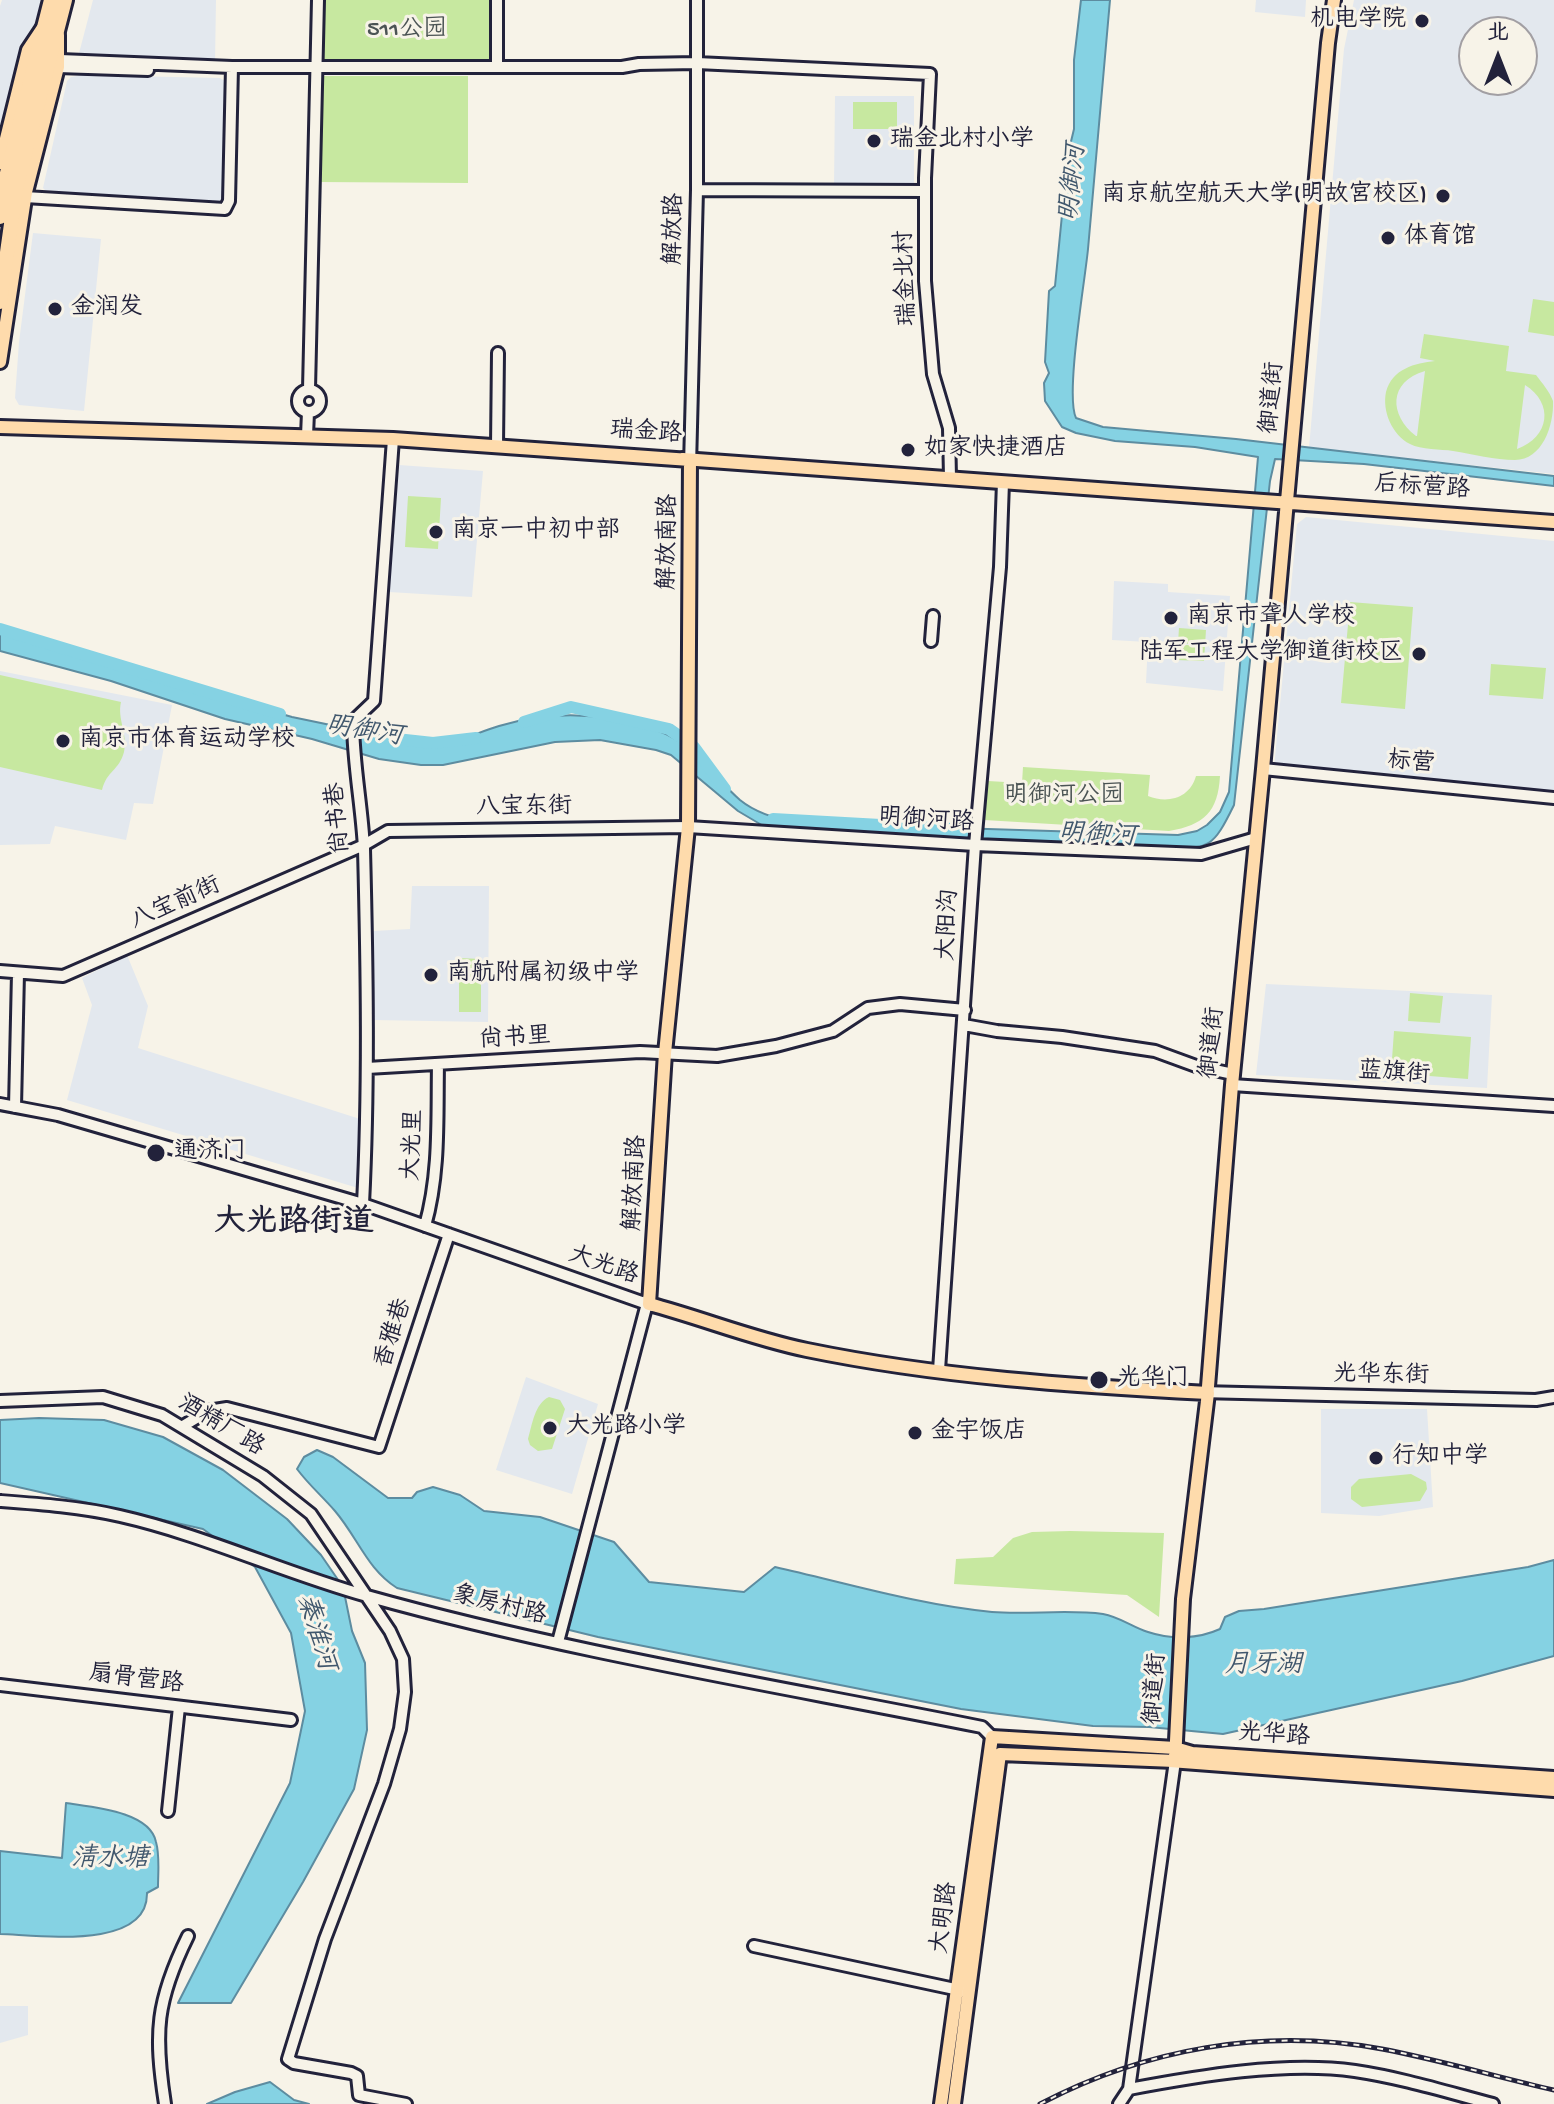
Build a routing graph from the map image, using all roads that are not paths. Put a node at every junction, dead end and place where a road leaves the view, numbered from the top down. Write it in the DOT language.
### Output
graph roads {
  1 [pos="51,0"];
  2 [pos="65,0"];
  3 [pos="318,0"];
  4 [pos="497,0"];
  5 [pos="697,0"];
  6 [pos="1334,0"];
  7 [pos="52,24"];
  8 [pos="59,63"];
  9 [pos="697,63"];
  10 [pos="497,67"];
  11 [pos="315,68"];
  12 [pos="232,70"];
  13 [pos="0,163"];
  14 [pos="697,190"];
  15 [pos="925,191"];
  16 [pos="25,197"];
  17 [pos="0,217"];
  18 [pos="0,302"];
  19 [pos="2,338"];
  20 [pos="498,353"];
  21 [pos="0,362"];
  22 [pos="0,427"];
  23 [pos="307,436"];
  24 [pos="393,439"];
  25 [pos="497,446"];
  26 [pos="690,460"];
  27 [pos="950,478"];
  28 [pos="1003,482"];
  29 [pos="1287,501"];
  30 [pos="1554,522"];
  31 [pos="933,616"];
  32 [pos="689,626"];
  33 [pos="931,641"];
  34 [pos="689,721"];
  35 [pos="1263,769"];
  36 [pos="1554,798"];
  37 [pos="688,827"];
  38 [pos="1256,838"];
  39 [pos="364,845"];
  40 [pos="975,845"];
  41 [pos="0,971"];
  42 [pos="18,973"];
  43 [pos="965,1010"];
  44 [pos="964,1025"];
  45 [pos="665,1053"];
  46 [pos="438,1064"];
  47 [pos="367,1068"];
  48 [pos="1232,1079"];
  49 [pos="0,1104"];
  50 [pos="1554,1106"];
  51 [pos="15,1107"];
  52 [pos="363,1204"];
  53 [pos="425,1226"];
  54 [pos="449,1234"];
  55 [pos="649,1304"];
  56 [pos="939,1370"];
  57 [pos="1092,1387"];
  58 [pos="1208,1393"];
  59 [pos="1554,1397"];
  60 [pos="0,1401"];
  61 [pos="183,1426"];
  62 [pos="0,1501"];
  63 [pos="365,1596"];
  64 [pos="558,1642"];
  65 [pos="0,1685"];
  66 [pos="179,1707"];
  67 [pos="291,1720"];
  68 [pos="992,1737"];
  69 [pos="1175,1755"];
  70 [pos="1554,1778"];
  71 [pos="1554,1790"];
  72 [pos="168,1811"];
  73 [pos="188,1936"];
  74 [pos="754,1946"];
  75 [pos="964,1991"];
  76 [pos="1129,2089"];
  77 [pos="165,2104"];
  78 [pos="406,2104"];
  79 [pos="941,2104"];
  80 [pos="954,2104"];
  81 [pos="1119,2104"];
  82 [pos="1493,2104"];
  1 -- 7 [label="highway"];
  2 -- 7 [label="highway"];
  3 -- 11 [label="street"];
  4 -- 10 [label="street"];
  5 -- 9 [label="street, 解放路"];
  6 -- 29 [label="main road, 御道街"];
  7 -- 8 [label="main road"];
  7 -- 13 [label="main road"];
  7 -- 17 [label="highway"];
  7 -- 18 [label="highway"];
  8 -- 12 [label="street"];
  8 -- 16 [label="main road"];
  9 -- 10 [label="street"];
  9 -- 14 [label="street, 解放路"];
  9 -- 15 [label="street, 瑞金北村"];
  10 -- 11 [label="street"];
  11 -- 12 [label="street"];
  11 -- 23 [label="street"];
  12 -- 16 [label="street"];
  14 -- 15 [label="street"];
  14 -- 26 [label="street, 解放路"];
  15 -- 27 [label="street, 瑞金北村"];
  16 -- 19 [label="main road"];
  19 -- 21 [label="main road"];
  20 -- 25 [label="street"];
  22 -- 23 [label="main road, 瑞金路"];
  23 -- 24 [label="main road, 瑞金路"];
  24 -- 25 [label="main road, 瑞金路"];
  24 -- 39 [label="street, 尚书巷"];
  25 -- 26 [label="main road, 瑞金路"];
  26 -- 27 [label="main road, 瑞金路"];
  26 -- 32 [label="street, 解放南路"];
  27 -- 28 [label="main road, 瑞金路"];
  28 -- 29 [label="main road, 瑞金路"];
  28 -- 40 [label="street, 大阳沟"];
  29 -- 30 [label="main road, 后标营路"];
  29 -- 35 [label="main road, 御道街"];
  31 -- 33 [label="street"];
  32 -- 34 [label="main road"];
  34 -- 37 [label="main road"];
  34 -- 37 [label="street, 解放南路"];
  35 -- 36 [label="street, 标营"];
  35 -- 38 [label="main road, 御道街"];
  37 -- 39 [label="street, 八宝东街"];
  37 -- 40 [label="street, 明御河路"];
  37 -- 45 [label="street, 解放南路"];
  38 -- 40 [label="street, 明御河路"];
  38 -- 48 [label="main road, 御道街"];
  39 -- 42 [label="street, 八宝前街"];
  39 -- 47 [label="street, 尚书巷"];
  40 -- 43 [label="street, 大阳沟"];
  41 -- 42 [label="street, 八宝前街"];
  42 -- 51 [label="street"];
  43 -- 44 [label="street, 大阳沟"];
  43 -- 45 [label="street, 尚书里"];
  44 -- 48 [label="street, 蓝旗街"];
  44 -- 56 [label="street, 大阳沟"];
  45 -- 46 [label="street, 尚书里"];
  45 -- 55 [label="street, 解放南路"];
  46 -- 47 [label="street, 尚书里"];
  46 -- 53 [label="street, 大光里"];
  47 -- 52 [label="street, 尚书巷"];
  48 -- 50 [label="street, 蓝旗街"];
  48 -- 58 [label="main road, 御道街"];
  49 -- 51 [label="street, 大光路"];
  51 -- 52 [label="street, 大光路"];
  52 -- 53 [label="street, 大光路"];
  53 -- 54 [label="street, 大光路"];
  54 -- 55 [label="street, 大光路"];
  54 -- 61 [label="street, 香雅巷"];
  55 -- 56 [label="street, 大光路"];
  55 -- 64 [label="street, 解放南路"];
  56 -- 57 [label="street, 大光路"];
  57 -- 58 [label="main road"];
  58 -- 59 [label="street, 光华东街"];
  58 -- 69 [label="main road, 御道街"];
  60 -- 61 [label="street, 酒精厂路"];
  61 -- 63 [label="street, 酒精厂路"];
  62 -- 63 [label="street, 象房村路"];
  63 -- 64 [label="street, 象房村路"];
  63 -- 78 [label="street, 酒精厂路"];
  64 -- 68 [label="street, 象房村路"];
  65 -- 66 [label="street, 扇骨营路"];
  66 -- 67 [label="street, 扇骨营路"];
  66 -- 72 [label="street"];
  68 -- 69 [label="main road, 光华路"];
  68 -- 75 [label="main road, 大明路"];
  69 -- 70 [label="main road, 光华路"];
  69 -- 71 [label="main road, 光华路"];
  69 -- 75 [label="main road, 大明路"];
  69 -- 76 [label="street"];
  73 -- 77 [label="street"];
  74 -- 75 [label="street"];
  75 -- 79 [label="main road, 大明路"];
  75 -- 80 [label="main road, 大明路"];
  76 -- 81 [label="street"];
  76 -- 82 [label="street"];
}
